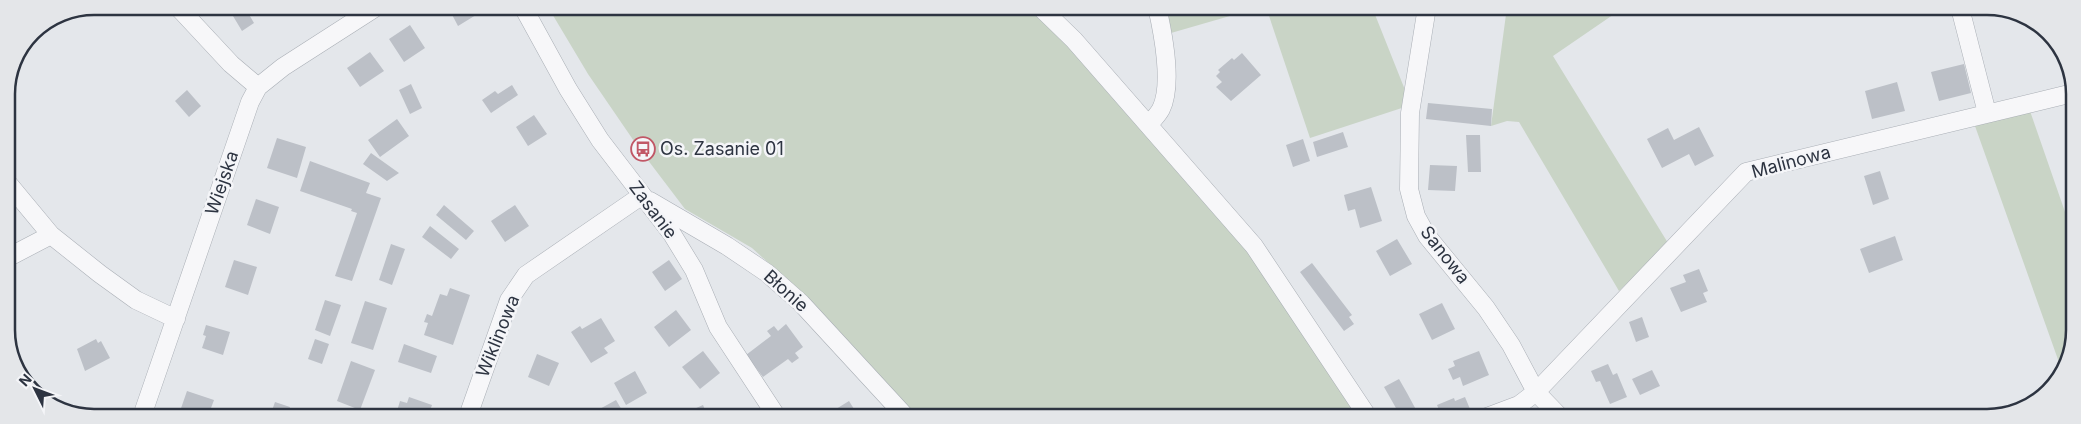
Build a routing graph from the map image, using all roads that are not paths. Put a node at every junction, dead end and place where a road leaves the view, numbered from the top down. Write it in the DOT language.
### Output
graph roads {
  1 [pos="185,15"];
  2 [pos="364,15"];
  3 [pos="527,15"];
  4 [pos="1048,15"];
  5 [pos="1159,15"];
  6 [pos="1426,15"];
  7 [pos="1962,15"];
  8 [pos="258,86"];
  9 [pos="2066,96"];
  10 [pos="1988,113"];
  11 [pos="1148,125"];
  12 [pos="15,192"];
  13 [pos="641,196"];
  14 [pos="51,235"];
  15 [pos="15,254"];
  16 [pos="176,319"];
  17 [pos="1536,392"];
  18 [pos="144,409"];
  19 [pos="470,409"];
  20 [pos="772,409"];
  21 [pos="899,409"];
  22 [pos="1363,409"];
  23 [pos="1508,409"];
  24 [pos="1552,409"];
  1 -- 8 [label="street"];
  2 -- 8 [label="street, Wiejska"];
  3 -- 13 [label="street, Zasanie"];
  4 -- 11 [label="street"];
  5 -- 11 [label="street"];
  6 -- 17 [label="street, Sanowa"];
  7 -- 10 [label="street"];
  8 -- 16 [label="street, Wiejska"];
  9 -- 10 [label="street, Malinowa"];
  10 -- 17 [label="street, Malinowa"];
  11 -- 22 [label="street"];
  12 -- 14 [label="street"];
  13 -- 19 [label="street, Wiklinowa"];
  13 -- 20 [label="street, Zasanie"];
  13 -- 21 [label="street, Błonie"];
  14 -- 15 [label="street"];
  14 -- 16 [label="street"];
  16 -- 18 [label="street, Wiejska"];
  17 -- 23 [label="street, Malinowa"];
  17 -- 24 [label="street, Sanowa"];
}
